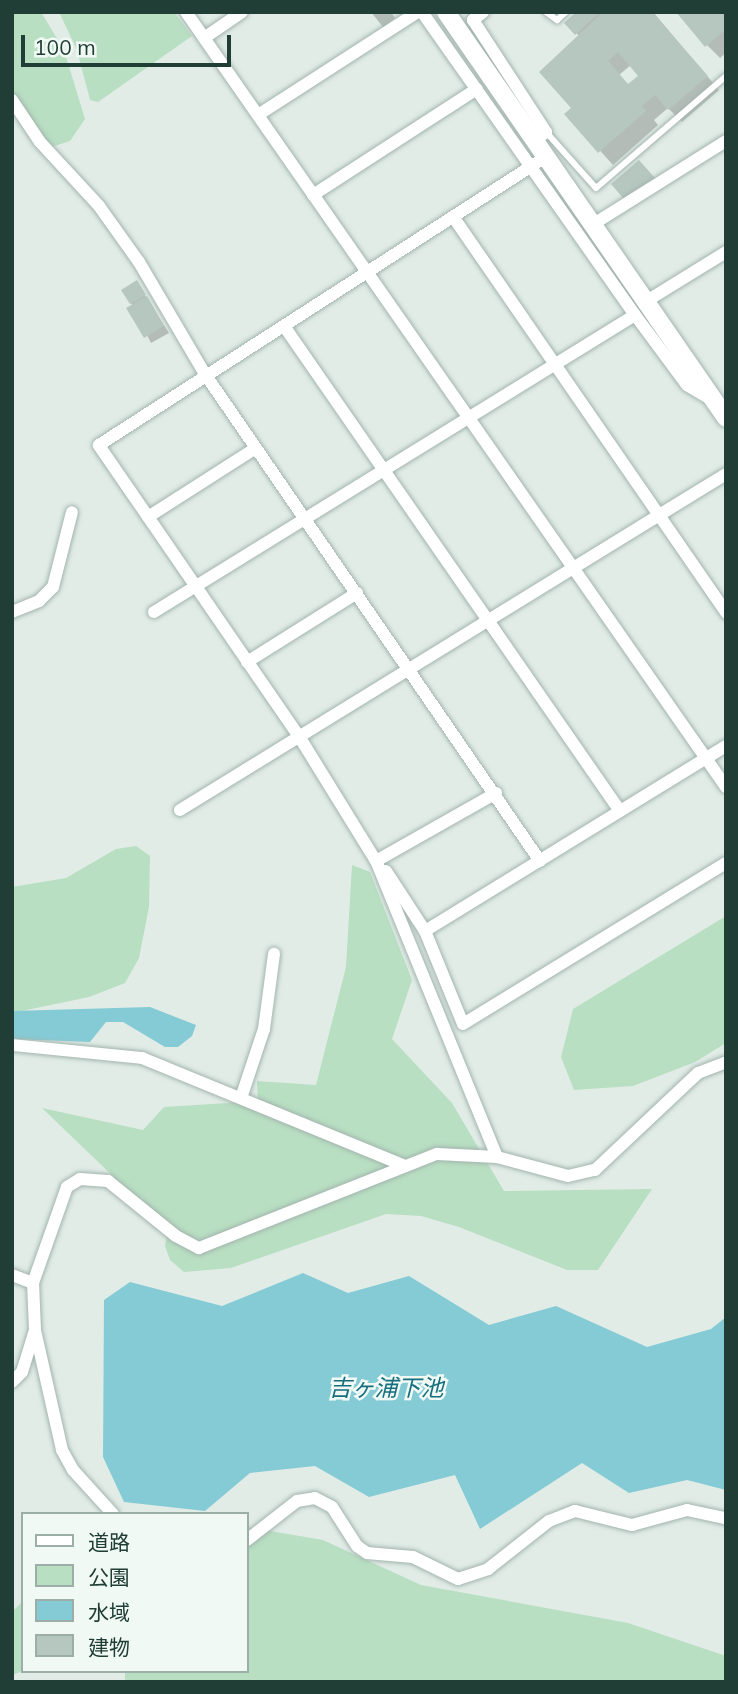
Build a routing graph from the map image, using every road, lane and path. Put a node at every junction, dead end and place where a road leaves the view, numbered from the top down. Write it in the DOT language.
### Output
graph roads {
  1 [pos="187,12"];
  2 [pos="242,12"];
  3 [pos="420,12"];
  4 [pos="446,12"];
  5 [pos="483,12"];
  6 [pos="546,12"];
  7 [pos="566,12"];
  8 [pos="204,37"];
  9 [pos="726,76"];
  10 [pos="477,89"];
  11 [pos="12,100"];
  12 [pos="258,116"];
  13 [pos="540,137"];
  14 [pos="726,141"];
  15 [pos="538,163"];
  16 [pos="313,195"];
  17 [pos="454,218"];
  18 [pos="592,225"];
  19 [pos="723,258"];
  20 [pos="368,272"];
  21 [pos="640,309"];
  22 [pos="284,326"];
  23 [pos="556,363"];
  24 [pos="205,374"];
  25 [pos="467,416"];
  26 [pos="726,418"];
  27 [pos="256,448"];
  28 [pos="383,471"];
  29 [pos="726,474"];
  30 [pos="72,512"];
  31 [pos="658,514"];
  32 [pos="148,517"];
  33 [pos="305,519"];
  34 [pos="572,567"];
  35 [pos="195,586"];
  36 [pos="357,593"];
  37 [pos="12,612"];
  38 [pos="154,612"];
  39 [pos="726,613"];
  40 [pos="488,619"];
  41 [pos="247,662"];
  42 [pos="410,669"];
  43 [pos="300,738"];
  44 [pos="726,747"];
  45 [pos="705,760"];
  46 [pos="726,787"];
  47 [pos="496,793"];
  48 [pos="180,810"];
  49 [pos="620,811"];
  50 [pos="540,861"];
  51 [pos="726,863"];
  52 [pos="379,867"];
  53 [pos="425,931"];
  54 [pos="274,954"];
  55 [pos="12,1045"];
  56 [pos="726,1062"];
  57 [pos="241,1098"];
  58 [pos="497,1157"];
  59 [pos="403,1165"];
  60 [pos="12,1275"];
  61 [pos="33,1283"];
  62 [pos="36,1330"];
  63 [pos="12,1382"];
  64 [pos="111,1512"];
  65 [pos="726,1518"];
  66 [pos="248,1539"];
  1 -- 8 [label="street"];
  2 -- 8 [label="street"];
  3 -- 10 [label="street"];
  3 -- 12 [label="street"];
  4 -- 13 [label="street"];
  5 -- 13 [label="street"];
  6 -- 7 [label="lane"];
  8 -- 12 [label="street"];
  9 -- 13 [label="lane"];
  10 -- 15 [label="street"];
  10 -- 16 [label="street"];
  11 -- 24 [label="street"];
  12 -- 16 [label="street"];
  13 -- 15 [label="street"];
  14 -- 18 [label="street"];
  15 -- 17 [label="street"];
  15 -- 18 [label="street"];
  15 -- 21 [label="street"];
  16 -- 20 [label="street"];
  17 -- 20 [label="street"];
  17 -- 23 [label="street"];
  18 -- 21 [label="street"];
  19 -- 21 [label="street"];
  20 -- 22 [label="street"];
  20 -- 25 [label="street"];
  21 -- 23 [label="street"];
  21 -- 26 [label="street"];
  22 -- 24 [label="street"];
  22 -- 28 [label="street"];
  23 -- 25 [label="street"];
  23 -- 31 [label="street"];
  24 -- 27 [label="street"];
  24 -- 32 [label="street"];
  25 -- 28 [label="street"];
  25 -- 34 [label="street"];
  27 -- 32 [label="street"];
  27 -- 33 [label="street"];
  28 -- 33 [label="street"];
  28 -- 40 [label="street"];
  29 -- 31 [label="street"];
  30 -- 37 [label="street"];
  31 -- 34 [label="street"];
  31 -- 39 [label="street"];
  32 -- 35 [label="street"];
  33 -- 35 [label="street"];
  33 -- 36 [label="street"];
  34 -- 40 [label="street"];
  34 -- 45 [label="street"];
  35 -- 38 [label="street"];
  35 -- 41 [label="street"];
  36 -- 41 [label="street"];
  36 -- 42 [label="street"];
  40 -- 42 [label="street"];
  40 -- 49 [label="street"];
  41 -- 43 [label="street"];
  42 -- 43 [label="street"];
  42 -- 47 [label="street"];
  43 -- 48 [label="street"];
  43 -- 52 [label="street"];
  44 -- 45 [label="street"];
  45 -- 46 [label="street"];
  45 -- 49 [label="street"];
  47 -- 50 [label="street"];
  47 -- 52 [label="street"];
  49 -- 50 [label="street"];
  50 -- 53 [label="street"];
  51 -- 53 [label="street"];
  52 -- 53 [label="street"];
  52 -- 58 [label="street"];
  54 -- 57 [label="street"];
  55 -- 57 [label="street"];
  56 -- 58 [label="street"];
  57 -- 59 [label="street"];
  58 -- 59 [label="street"];
  59 -- 61 [label="street"];
  60 -- 61 [label="street"];
  61 -- 62 [label="street"];
  62 -- 63 [label="street"];
  62 -- 64 [label="street"];
  65 -- 66 [label="street"];
}
